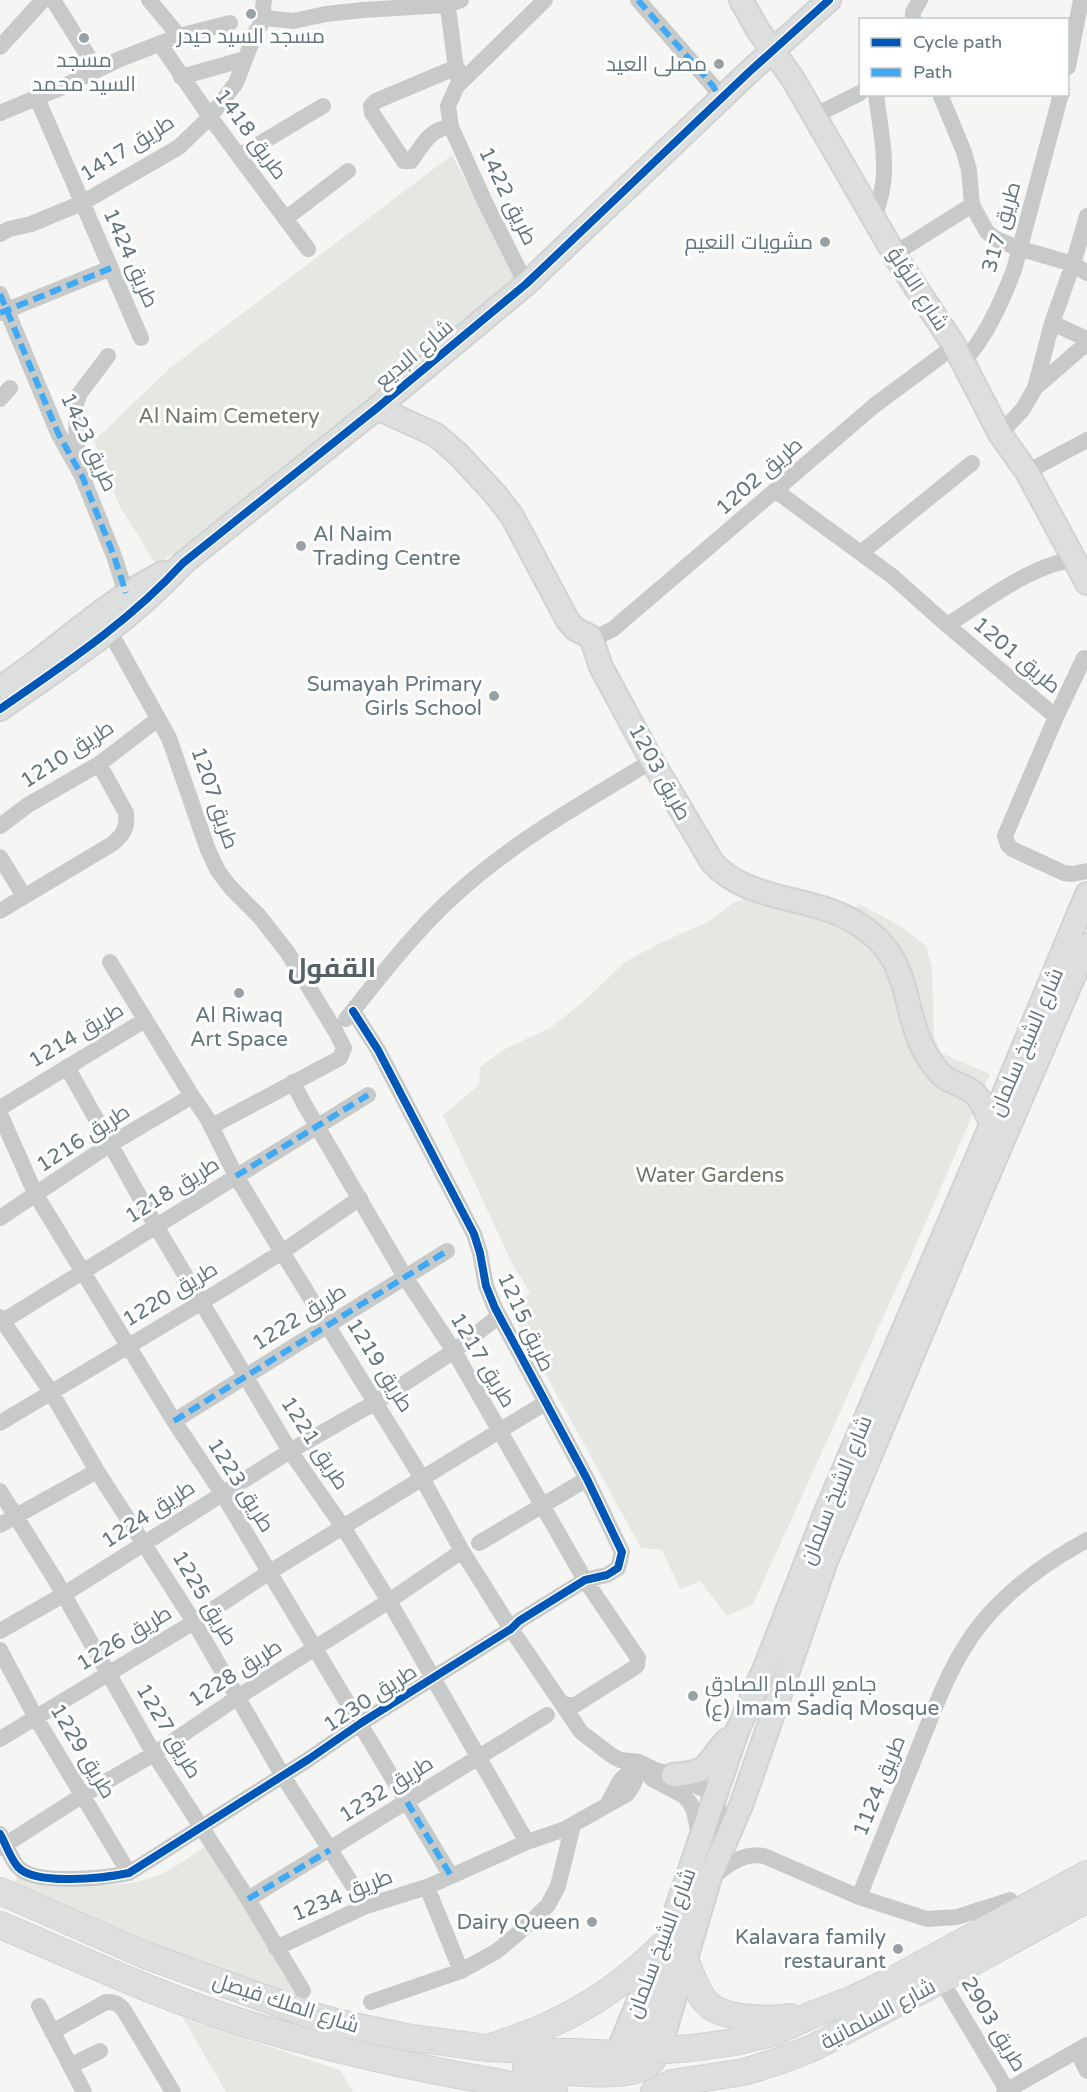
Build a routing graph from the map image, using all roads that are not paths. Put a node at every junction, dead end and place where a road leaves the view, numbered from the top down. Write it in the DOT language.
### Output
graph roads {
  1 [pos="43,0"];
  2 [pos="53,0"];
  3 [pos="149,0"];
  4 [pos="264,0"];
  5 [pos="545,0"];
  6 [pos="638,0"];
  7 [pos="741,0"];
  8 [pos="829,0"];
  9 [pos="920,0"];
  10 [pos="1081,0"];
  11 [pos="452,2"];
  12 [pos="265,18"];
  13 [pos="913,18"];
  14 [pos="230,23"];
  15 [pos="758,30"];
  16 [pos="793,34"];
  17 [pos="179,36"];
  18 [pos="160,44"];
  19 [pos="0,47"];
  20 [pos="773,51"];
  21 [pos="245,59"];
  22 [pos="1069,62"];
  23 [pos="457,67"];
  24 [pos="97,70"];
  25 [pos="749,72"];
  26 [pos="181,77"];
  27 [pos="793,79"];
  28 [pos="457,86"];
  29 [pos="859,94"];
  30 [pos="876,96"];
  31 [pos="941,96"];
  32 [pos="1060,96"];
  33 [pos="37,98"];
  34 [pos="721,100"];
  35 [pos="323,106"];
  36 [pos="0,113"];
  37 [pos="814,116"];
  38 [pos="210,117"];
  39 [pos="451,127"];
  40 [pos="239,156"];
  41 [pos="348,171"];
  42 [pos="82,203"];
  43 [pos="972,205"];
  44 [pos="1087,216"];
  45 [pos="873,218"];
  46 [pos="285,219"];
  47 [pos="0,234"];
  48 [pos="1018,248"];
  49 [pos="308,249"];
  50 [pos="894,254"];
  51 [pos="111,268"];
  52 [pos="1080,269"];
  53 [pos="526,284"];
  54 [pos="0,294"];
  55 [pos="4,312"];
  56 [pos="1052,322"];
  57 [pos="141,338"];
  58 [pos="1087,341"];
  59 [pos="958,354"];
  60 [pos="108,356"];
  61 [pos="1035,388"];
  62 [pos="377,408"];
  63 [pos="1000,434"];
  64 [pos="1087,440"];
  65 [pos="972,463"];
  66 [pos="77,466"];
  67 [pos="1027,472"];
  68 [pos="776,491"];
  69 [pos="862,552"];
  70 [pos="1074,560"];
  71 [pos="183,563"];
  72 [pos="1087,583"];
  73 [pos="126,593"];
  74 [pos="947,625"];
  75 [pos="110,632"];
  76 [pos="591,637"];
  77 [pos="1084,658"];
  78 [pos="2,686"];
  79 [pos="0,709"];
  80 [pos="1056,717"];
  81 [pos="158,719"];
  82 [pos="652,761"];
  83 [pos="99,764"];
  84 [pos="0,826"];
  85 [pos="0,857"];
  86 [pos="1087,871"];
  87 [pos="1087,894"];
  88 [pos="24,897"];
  89 [pos="0,911"];
  90 [pos="1087,945"];
  91 [pos="110,962"];
  92 [pos="353,1011"];
  93 [pos="145,1020"];
  94 [pos="336,1032"];
  95 [pos="67,1067"];
  96 [pos="293,1082"];
  97 [pos="1008,1082"];
  98 [pos="971,1090"];
  99 [pos="368,1095"];
  100 [pos="192,1096"];
  101 [pos="0,1108"];
  102 [pos="0,1114"];
  103 [pos="991,1125"];
  104 [pos="212,1126"];
  105 [pos="317,1126"];
  106 [pos="110,1145"];
  107 [pos="236,1176"];
  108 [pos="36,1195"];
  109 [pos="360,1198"];
  110 [pos="0,1218"];
  111 [pos="156,1226"];
  112 [pos="447,1251"];
  113 [pos="282,1252"];
  114 [pos="82,1273"];
  115 [pos="405,1277"];
  116 [pos="202,1302"];
  117 [pos="499,1316"];
  118 [pos="1,1321"];
  119 [pos="329,1326"];
  120 [pos="127,1346"];
  121 [pos="453,1351"];
  122 [pos="246,1377"];
  123 [pos="51,1392"];
  124 [pos="376,1402"];
  125 [pos="545,1402"];
  126 [pos="174,1421"];
  127 [pos="0,1423"];
  128 [pos="500,1432"];
  129 [pos="290,1451"];
  130 [pos="97,1471"];
  131 [pos="422,1478"];
  132 [pos="587,1479"];
  133 [pos="0,1491"];
  134 [pos="222,1493"];
  135 [pos="541,1505"];
  136 [pos="16,1515"];
  137 [pos="0,1525"];
  138 [pos="343,1527"];
  139 [pos="1087,1540"];
  140 [pos="145,1543"];
  141 [pos="479,1543"];
  142 [pos="462,1551"];
  143 [pos="622,1552"];
  144 [pos="268,1573"];
  145 [pos="585,1580"];
  146 [pos="63,1595"];
  147 [pos="389,1601"];
  148 [pos="194,1622"];
  149 [pos="511,1629"];
  150 [pos="0,1630"];
  151 [pos="314,1648"];
  152 [pos="0,1650"];
  153 [pos="109,1673"];
  154 [pos="432,1679"];
  155 [pos="237,1697"];
  156 [pos="561,1702"];
  157 [pos="547,1715"];
  158 [pos="36,1718"];
  159 [pos="361,1723"];
  160 [pos="737,1731"];
  161 [pos="0,1739"];
  162 [pos="154,1754"];
  163 [pos="479,1758"];
  164 [pos="639,1762"];
  165 [pos="673,1775"];
  166 [pos="283,1776"];
  167 [pos="714,1794"];
  168 [pos="83,1795"];
  169 [pos="407,1802"];
  170 [pos="573,1824"];
  171 [pos="201,1828"];
  172 [pos="700,1839"];
  173 [pos="2,1842"];
  174 [pos="527,1842"];
  175 [pos="723,1845"];
  176 [pos="330,1850"];
  177 [pos="129,1874"];
  178 [pos="1087,1874"];
  179 [pos="451,1876"];
  180 [pos="709,1880"];
  181 [pos="427,1887"];
  182 [pos="0,1891"];
  183 [pos="682,1894"];
  184 [pos="859,1897"];
  185 [pos="248,1899"];
  186 [pos="1087,1899"];
  187 [pos="1010,1900"];
  188 [pos="366,1906"];
  189 [pos="0,1925"];
  190 [pos="662,1946"];
  191 [pos="276,1948"];
  192 [pos="686,1962"];
  193 [pos="461,1971"];
  194 [pos="941,1980"];
  195 [pos="303,1991"];
  196 [pos="853,2000"];
  197 [pos="372,2002"];
  198 [pos="39,2006"];
  199 [pos="814,2014"];
  200 [pos="52,2032"];
  201 [pos="486,2048"];
  202 [pos="1082,2048"];
  203 [pos="100,2051"];
  204 [pos="385,2061"];
  205 [pos="70,2066"];
  206 [pos="1087,2071"];
  207 [pos="744,2072"];
  208 [pos="631,2078"];
  209 [pos="462,2081"];
  210 [pos="1013,2090"];
  211 [pos="84,2092"];
  212 [pos="173,2092"];
  213 [pos="494,2092"];
  214 [pos="554,2092"];
  215 [pos="726,2092"];
  1 -- 19 [label="street"];
  2 -- 24 [label="street"];
  3 -- 17 [label="street"];
  4 -- 12 [label="street"];
  5 -- 28 [label="street, طريق 1422"];
  6 -- 34 [label="street"];
  7 -- 15 [label="street, شارع اللؤلؤ"];
  8 -- 16 [label="street, شارع البديع"];
  9 -- 13 [label="street"];
  10 -- 22 [label="street"];
  11 -- 12 [label="street"];
  11 -- 23 [label="street"];
  12 -- 21 [label="street, طريق 1417"];
  14 -- 17 [label="street"];
  15 -- 16 [label="street"];
  15 -- 20 [label="street, شارع اللؤلؤ"];
  15 -- 25 [label="street"];
  16 -- 20 [label="street, شارع البديع"];
  17 -- 18 [label="street"];
  18 -- 24 [label="street"];
  18 -- 26 [label="street, طريق 1418"];
  20 -- 25 [label="street, شارع البديع"];
  20 -- 27 [label="street, شارع اللؤلؤ"];
  21 -- 26 [label="street"];
  21 -- 38 [label="street, طريق 1417"];
  23 -- 28 [label="street"];
  23 -- 39 [label="street"];
  24 -- 33 [label="street"];
  25 -- 27 [label="street"];
  25 -- 34 [label="street, شارع البديع"];
  26 -- 38 [label="street, طريق 1418"];
  27 -- 37 [label="street, شارع اللؤلؤ"];
  28 -- 39 [label="street, طريق 1422"];
  29 -- 37 [label="street"];
  30 -- 45 [label="street"];
  31 -- 43 [label="street"];
  32 -- 48 [label="street, طريق 317"];
  33 -- 36 [label="street"];
  33 -- 42 [label="street, طريق 1424"];
  34 -- 53 [label="street, شارع البديع"];
  35 -- 40 [label="street"];
  37 -- 45 [label="street, شارع اللؤلؤ"];
  38 -- 40 [label="street, طريق 1418"];
  38 -- 42 [label="street, طريق 1417"];
  39 -- 53 [label="street, طريق 1422"];
  40 -- 46 [label="street, طريق 1418"];
  41 -- 46 [label="street"];
  42 -- 47 [label="street, طريق 1417"];
  42 -- 51 [label="street, طريق 1424"];
  43 -- 48 [label="street"];
  43 -- 50 [label="street"];
  44 -- 52 [label="street"];
  45 -- 50 [label="street, شارع اللؤلؤ"];
  46 -- 49 [label="street, طريق 1418"];
  48 -- 52 [label="street"];
  48 -- 59 [label="street, طريق 317"];
  50 -- 59 [label="street, شارع اللؤلؤ"];
  51 -- 55 [label="street"];
  51 -- 57 [label="street, طريق 1424"];
  52 -- 56 [label="street"];
  53 -- 62 [label="street, شارع البديع"];
  54 -- 55 [label="street, طريق 1423"];
  55 -- 66 [label="street, طريق 1423"];
  56 -- 58 [label="street"];
  56 -- 61 [label="street"];
  58 -- 61 [label="street"];
  59 -- 63 [label="street, شارع اللؤلؤ"];
  59 -- 68 [label="street, طريق 1202"];
  60 -- 66 [label="street"];
  61 -- 63 [label="street"];
  62 -- 71 [label="street, شارع البديع"];
  62 -- 76 [label="street"];
  63 -- 67 [label="street, شارع اللؤلؤ"];
  64 -- 67 [label="street"];
  65 -- 69 [label="street"];
  66 -- 73 [label="street, طريق 1423"];
  67 -- 70 [label="street, شارع اللؤلؤ"];
  68 -- 69 [label="street, طريق 1201"];
  68 -- 76 [label="street, طريق 1202"];
  69 -- 74 [label="street, طريق 1201"];
  70 -- 72 [label="street, شارع اللؤلؤ"];
  70 -- 74 [label="street"];
  71 -- 73 [label="street, شارع البديع"];
  71 -- 75 [label="street, شارع البديع"];
  73 -- 78 [label="street, شارع البديع"];
  74 -- 80 [label="street, طريق 1201"];
  75 -- 79 [label="street, شارع البديع"];
  75 -- 81 [label="street, طريق 1207"];
  76 -- 82 [label="street, طريق 1203"];
  77 -- 80 [label="street"];
  80 -- 86 [label="street, طريق 1201"];
  81 -- 83 [label="street, طريق 1210"];
  81 -- 94 [label="street, طريق 1207"];
  82 -- 92 [label="street"];
  82 -- 98 [label="street, طريق 1203"];
  83 -- 84 [label="street, طريق 1210"];
  83 -- 88 [label="street"];
  85 -- 88 [label="street"];
  87 -- 97 [label="street, شارع الشيخ سلمان"];
  88 -- 89 [label="street"];
  90 -- 175 [label="street, شارع الشيخ سلمان"];
  91 -- 93 [label="street, طريق 1219"];
  92 -- 94 [label="street"];
  92 -- 117 [label="street, طريق 1215"];
  93 -- 95 [label="street, طريق 1214"];
  93 -- 100 [label="street, طريق 1219"];
  94 -- 96 [label="street, طريق 1207"];
  95 -- 101 [label="street, طريق 1214"];
  95 -- 106 [label="street, طريق 1221"];
  96 -- 104 [label="street, طريق 1207"];
  96 -- 105 [label="street, طريق 1217"];
  97 -- 98 [label="street"];
  97 -- 103 [label="street, شارع الشيخ سلمان"];
  98 -- 103 [label="street"];
  99 -- 105 [label="street, طريق 1218"];
  100 -- 104 [label="street, طريق 1219"];
  100 -- 106 [label="street, طريق 1216"];
  102 -- 108 [label="street, طريق 1223"];
  103 -- 160 [label="street, شارع الشيخ سلمان"];
  104 -- 107 [label="street, طريق 1219"];
  105 -- 107 [label="street, طريق 1218"];
  105 -- 109 [label="street, طريق 1217"];
  106 -- 108 [label="street, طريق 1216"];
  106 -- 111 [label="street, طريق 1221"];
  107 -- 111 [label="street, طريق 1218"];
  107 -- 113 [label="street, طريق 1219"];
  108 -- 110 [label="street, طريق 1216"];
  108 -- 114 [label="street, طريق 1223"];
  109 -- 113 [label="street, طريق 1220"];
  109 -- 115 [label="street, طريق 1217"];
  111 -- 114 [label="street, طريق 1218"];
  111 -- 116 [label="street, طريق 1221"];
  112 -- 115 [label="street, طريق 1222"];
  113 -- 116 [label="street, طريق 1220"];
  113 -- 119 [label="street, طريق 1219"];
  114 -- 118 [label="street, طريق 1218"];
  114 -- 120 [label="street, طريق 1223"];
  115 -- 119 [label="street, طريق 1222"];
  115 -- 121 [label="street, طريق 1217"];
  116 -- 120 [label="street, طريق 1220"];
  116 -- 122 [label="street, طريق 1221"];
  117 -- 121 [label="street, طريق 1224"];
  117 -- 125 [label="street, طريق 1215"];
  118 -- 123 [label="street, طريق 1225"];
  119 -- 122 [label="street, طريق 1222"];
  119 -- 124 [label="street, طريق 1219"];
  120 -- 123 [label="street, طريق 1220"];
  120 -- 126 [label="street, طريق 1223"];
  121 -- 124 [label="street, طريق 1224"];
  121 -- 128 [label="street, طريق 1217"];
  122 -- 126 [label="street, طريق 1222"];
  122 -- 129 [label="street, طريق 1221"];
  123 -- 127 [label="street, طريق 1220"];
  123 -- 130 [label="street, طريق 1225"];
  124 -- 129 [label="street, طريق 1224"];
  124 -- 131 [label="street, طريق 1219"];
  125 -- 128 [label="street, طريق 1226"];
  125 -- 132 [label="street, طريق 1215"];
  126 -- 134 [label="street, طريق 1223"];
  128 -- 131 [label="street, طريق 1226"];
  128 -- 135 [label="street, طريق 1217"];
  129 -- 134 [label="street, طريق 1224"];
  129 -- 138 [label="street, طريق 1221"];
  130 -- 136 [label="street"];
  130 -- 140 [label="street, طريق 1225"];
  131 -- 138 [label="street, طريق 1226"];
  131 -- 142 [label="street, طريق 1219"];
  132 -- 135 [label="street"];
  132 -- 143 [label="street, طريق 1215"];
  133 -- 136 [label="street, طريق 1227"];
  134 -- 140 [label="street, طريق 1224"];
  134 -- 144 [label="street, طريق 1223"];
  135 -- 141 [label="street"];
  135 -- 145 [label="street, طريق 1217"];
  136 -- 137 [label="street"];
  136 -- 146 [label="street, طريق 1227"];
  138 -- 144 [label="street, طريق 1226"];
  138 -- 147 [label="street, طريق 1221"];
  139 -- 184 [label="street, طريق 1124"];
  140 -- 146 [label="street, طريق 1224"];
  140 -- 148 [label="street, طريق 1225"];
  142 -- 147 [label="street, طريق 1228"];
  142 -- 149 [label="street, طريق 1219"];
  143 -- 145 [label="street, طريق 1230"];
  144 -- 148 [label="street, طريق 1226"];
  144 -- 151 [label="street, طريق 1223"];
  145 -- 149 [label="street, طريق 1230"];
  145 -- 156 [label="street, طريق 1217"];
  146 -- 150 [label="street, طريق 1224"];
  146 -- 153 [label="street, طريق 1227"];
  147 -- 151 [label="street, طريق 1228"];
  147 -- 154 [label="street, طريق 1221"];
  148 -- 153 [label="street, طريق 1226"];
  148 -- 155 [label="street, طريق 1225"];
  149 -- 154 [label="street, طريق 1230"];
  149 -- 156 [label="street, طريق 1219"];
  151 -- 155 [label="street, طريق 1228"];
  151 -- 159 [label="street, طريق 1223"];
  152 -- 158 [label="street, طريق 1229"];
  153 -- 158 [label="street, طريق 1226"];
  153 -- 162 [label="street, طريق 1227"];
  154 -- 159 [label="street, طريق 1230"];
  154 -- 163 [label="street, طريق 1221"];
  155 -- 162 [label="street, طريق 1228"];
  155 -- 166 [label="street, طريق 1225"];
  156 -- 164 [label="street, طريق 1219"];
  157 -- 163 [label="street, طريق 1232"];
  158 -- 161 [label="street, طريق 1226"];
  158 -- 168 [label="street, طريق 1229"];
  159 -- 166 [label="street, طريق 1230"];
  159 -- 169 [label="street, طريق 1223"];
  160 -- 165 [label="street"];
  160 -- 167 [label="street, شارع الشيخ سلمان"];
  162 -- 168 [label="street, طريق 1228"];
  162 -- 171 [label="street, طريق 1227"];
  163 -- 169 [label="street, طريق 1232"];
  163 -- 174 [label="street, طريق 1221"];
  164 -- 165 [label="street, طريق 1219"];
  164 -- 170 [label="street, طريق 1234"];
  164 -- 172 [label="street, طريق 1219"];
  165 -- 167 [label="street, طريق 1219"];
  166 -- 171 [label="street, طريق 1230"];
  166 -- 176 [label="street, طريق 1225"];
  167 -- 172 [label="street, شارع الشيخ سلمان"];
  167 -- 175 [label="street"];
  168 -- 173 [label="street, طريق 1228"];
  168 -- 177 [label="street, طريق 1229"];
  169 -- 176 [label="street, طريق 1232"];
  169 -- 179 [label="street, طريق 1223"];
  170 -- 174 [label="street, طريق 1234"];
  170 -- 193 [label="street"];
  171 -- 177 [label="street, طريق 1230"];
  171 -- 185 [label="street, طريق 1227"];
  172 -- 183 [label="street, شارع الشيخ سلمان"];
  173 -- 177 [label="street"];
  174 -- 179 [label="street, طريق 1234"];
  175 -- 180 [label="street, شارع الشيخ سلمان"];
  176 -- 185 [label="street, طريق 1232"];
  176 -- 188 [label="street, طريق 1225"];
  178 -- 196 [label="main road, شارع السلمانية"];
  179 -- 181 [label="street, طريق 1234"];
  180 -- 184 [label="street"];
  180 -- 192 [label="street, شارع الشيخ سلمان"];
  181 -- 188 [label="street, طريق 1234"];
  181 -- 193 [label="street, طريق 1234"];
  182 -- 201 [label="main road, شارع الملك فيصل"];
  183 -- 190 [label="street, شارع الشيخ سلمان"];
  183 -- 208 [label="main road"];
  184 -- 187 [label="street"];
  185 -- 191 [label="street, طريق 1227"];
  186 -- 194 [label="main road, شارع السلمانية"];
  188 -- 191 [label="street, طريق 1234"];
  189 -- 204 [label="main road, شارع الملك فيصل"];
  190 -- 201 [label="main road"];
  190 -- 208 [label="street, شارع الشيخ سلمان"];
  191 -- 195 [label="street, طريق 1227"];
  192 -- 199 [label="main road"];
  192 -- 208 [label="street, شارع الشيخ سلمان"];
  193 -- 197 [label="street"];
  194 -- 207 [label="main road, شارع السلمانية"];
  194 -- 210 [label="street, طريق 2903"];
  196 -- 199 [label="main road, شارع السلمانية"];
  196 -- 208 [label="main road"];
  198 -- 200 [label="street"];
  199 -- 208 [label="main road, شارع السلمانية"];
  200 -- 205 [label="street"];
  200 -- 212 [label="street"];
  201 -- 208 [label="main road, شارع الملك فيصل"];
  202 -- 206 [label="street"];
  202 -- 210 [label="street"];
  203 -- 205 [label="street"];
  204 -- 208 [label="main road"];
  204 -- 209 [label="main road, شارع الملك فيصل"];
  205 -- 211 [label="street"];
  207 -- 208 [label="main road, شارع السلمانية"];
  207 -- 215 [label="main road"];
  209 -- 213 [label="main road"];
  209 -- 214 [label="main road, شارع الملك فيصل"];
}
